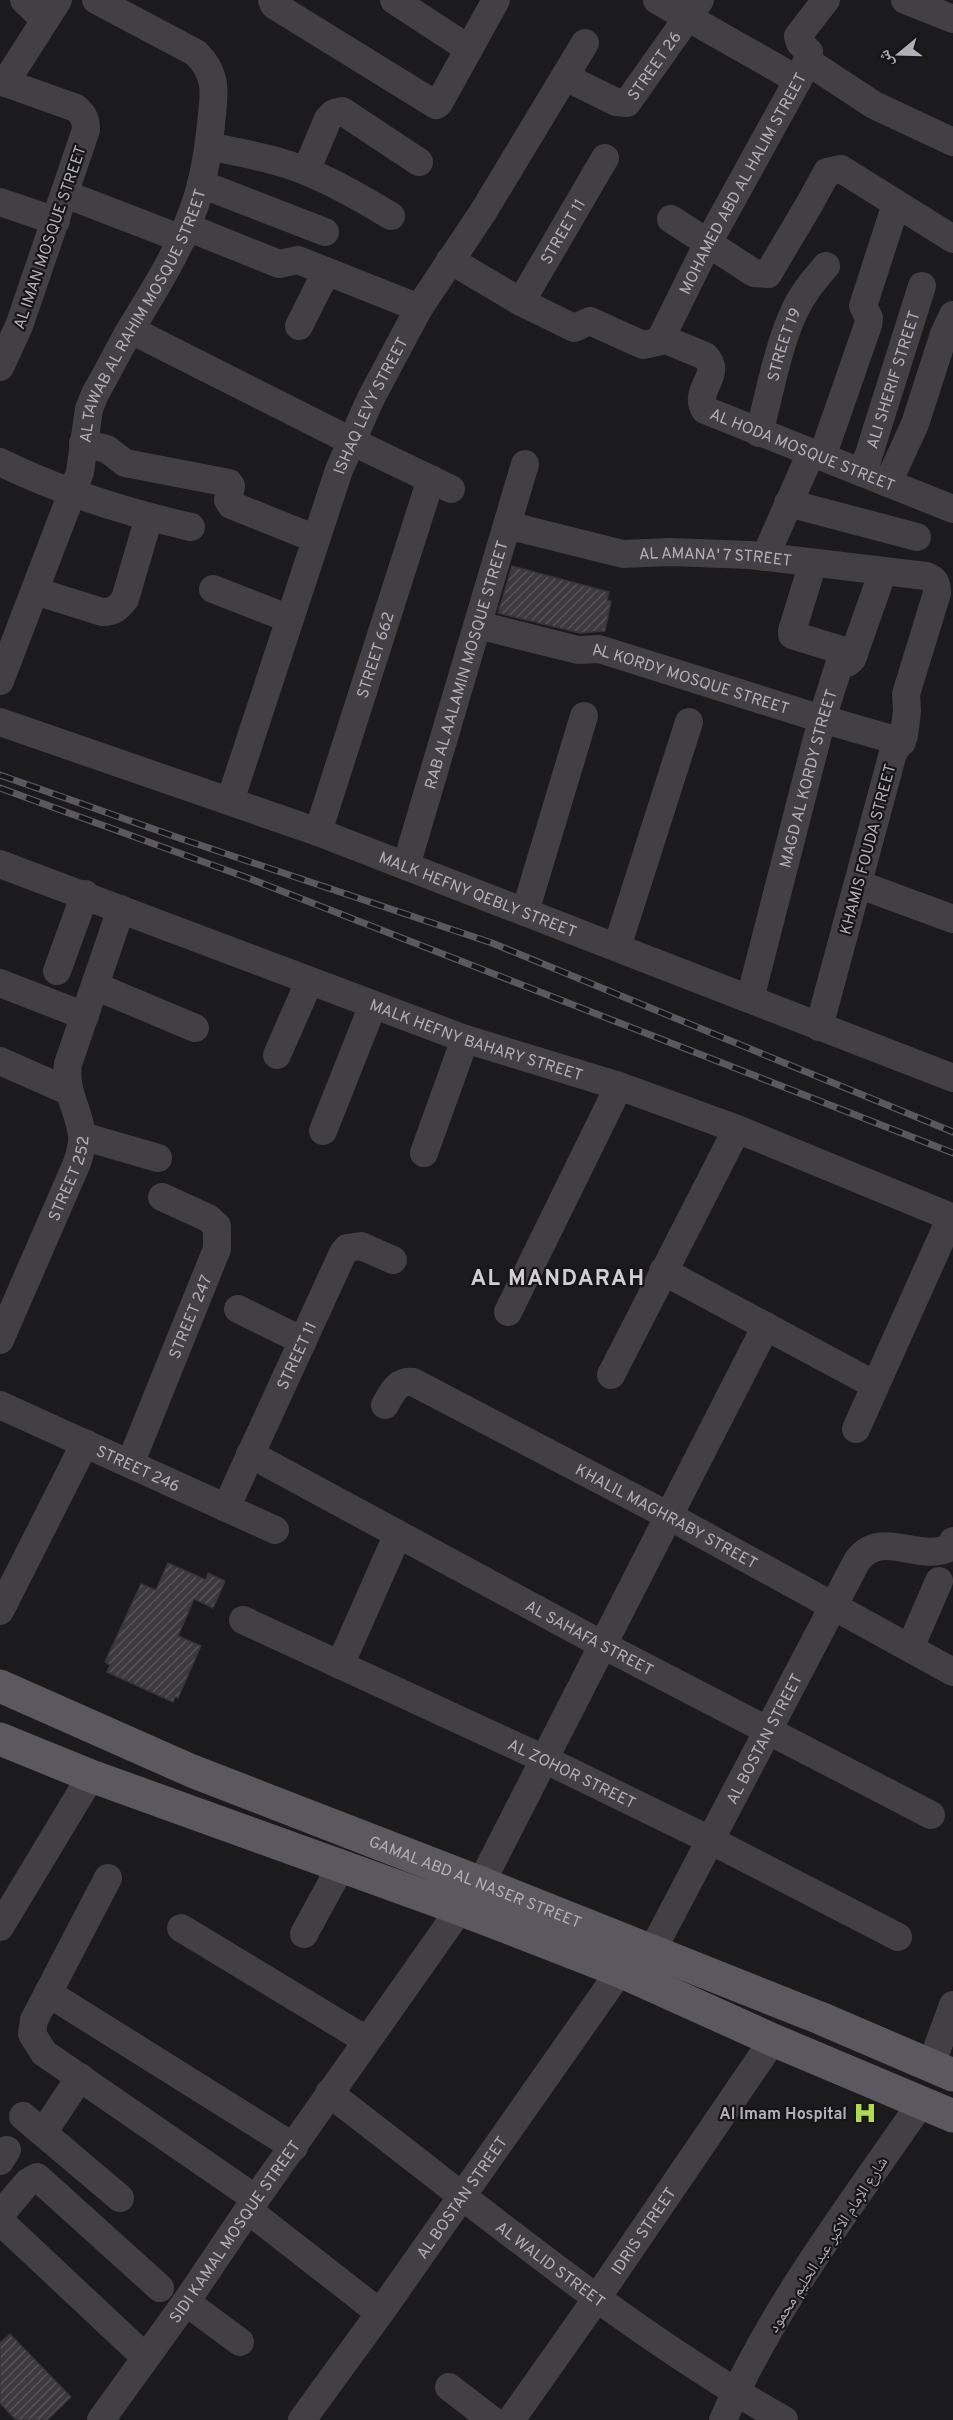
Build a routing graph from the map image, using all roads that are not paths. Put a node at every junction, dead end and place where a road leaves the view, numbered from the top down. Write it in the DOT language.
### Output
graph roads {
  1 [pos="24,0"];
  2 [pos="96,0"];
  3 [pos="272,0"];
  4 [pos="495,0"];
  5 [pos="657,0"];
  6 [pos="826,0"];
  7 [pos="905,0"];
  8 [pos="398,1"];
  9 [pos="693,9"];
  10 [pos="52,10"];
  11 [pos="953,19"];
  12 [pos="585,43"];
  13 [pos="469,49"];
  14 [pos="803,70"];
  15 [pos="565,76"];
  16 [pos="2,82"];
  17 [pos="953,142"];
  18 [pos="209,146"];
  19 [pos="605,158"];
  20 [pos="419,162"];
  21 [pos="306,171"];
  22 [pos="201,184"];
  23 [pos="66,194"];
  24 [pos="0,202"];
  25 [pos="896,204"];
  26 [pos="391,216"];
  27 [pos="671,219"];
  28 [pos="56,221"];
  29 [pos="325,232"];
  30 [pos="184,233"];
  31 [pos="953,239"];
  32 [pos="708,243"];
  33 [pos="450,260"];
  34 [pos="826,266"];
  35 [pos="326,272"];
  36 [pos="922,286"];
  37 [pos="521,302"];
  38 [pos="419,308"];
  39 [pos="953,315"];
  40 [pos="299,326"];
  41 [pos="8,330"];
  42 [pos="131,330"];
  43 [pos="660,340"];
  44 [pos="0,367"];
  45 [pos="759,433"];
  46 [pos="351,441"];
  47 [pos="83,443"];
  48 [pos="817,455"];
  49 [pos="0,462"];
  50 [pos="525,464"];
  51 [pos="876,478"];
  52 [pos="73,494"];
  53 [pos="788,502"];
  54 [pos="953,509"];
  55 [pos="149,517"];
  56 [pos="507,525"];
  57 [pos="190,527"];
  58 [pos="916,537"];
  59 [pos="316,539"];
  60 [pos="765,558"];
  61 [pos="813,563"];
  62 [pos="883,571"];
  63 [pos="926,576"];
  64 [pos="213,589"];
  65 [pos="35,591"];
  66 [pos="290,619"];
  67 [pos="941,622"];
  68 [pos="478,625"];
  69 [pos="854,654"];
  70 [pos="0,681"];
  71 [pos="584,716"];
  72 [pos="822,719"];
  73 [pos="0,722"];
  74 [pos="689,722"];
  75 [pos="902,742"];
  76 [pos="230,801"];
  77 [pos="318,832"];
  78 [pos="406,866"];
  79 [pos="2,870"];
  80 [pos="858,884"];
  81 [pos="84,894"];
  82 [pos="122,909"];
  83 [pos="525,912"];
  84 [pos="953,919"];
  85 [pos="616,947"];
  86 [pos="57,971"];
  87 [pos="309,982"];
  88 [pos="0,983"];
  89 [pos="95,986"];
  90 [pos="750,999"];
  91 [pos="374,1005"];
  92 [pos="85,1016"];
  93 [pos="819,1027"];
  94 [pos="195,1028"];
  95 [pos="465,1039"];
  96 [pos="277,1055"];
  97 [pos="0,1061"];
  98 [pos="953,1078"];
  99 [pos="619,1086"];
  100 [pos="68,1091"];
  101 [pos="737,1129"];
  102 [pos="323,1131"];
  103 [pos="82,1136"];
  104 [pos="424,1153"];
  105 [pos="158,1158"];
  106 [pos="162,1197"];
  107 [pos="952,1218"];
  108 [pos="393,1260"];
  109 [pos="663,1271"];
  110 [pos="238,1309"];
  111 [pos="508,1312"];
  112 [pos="766,1326"];
  113 [pos="0,1340"];
  114 [pos="303,1341"];
  115 [pos="611,1375"];
  116 [pos="875,1385"];
  117 [pos="0,1405"];
  118 [pos="385,1405"];
  119 [pos="856,1429"];
  120 [pos="85,1443"];
  121 [pos="250,1454"];
  122 [pos="130,1464"];
  123 [pos="226,1508"];
  124 [pos="669,1516"];
  125 [pos="275,1530"];
  126 [pos="399,1534"];
  127 [pos="953,1541"];
  128 [pos="939,1581"];
  129 [pos="833,1605"];
  130 [pos="0,1611"];
  131 [pos="243,1620"];
  132 [pos="603,1645"];
  133 [pos="910,1648"];
  134 [pos="340,1665"];
  135 [pos="953,1672"];
  136 [pos="0,1686"];
  137 [pos="768,1731"];
  138 [pos="0,1739"];
  139 [pos="544,1759"];
  140 [pos="91,1776"];
  141 [pos="931,1815"];
  142 [pos="711,1840"];
  143 [pos="341,1866"];
  144 [pos="108,1878"];
  145 [pos="481,1883"];
  146 [pos="460,1909"];
  147 [pos="0,1927"];
  148 [pos="181,1929"];
  149 [pos="304,1934"];
  150 [pos="898,1937"];
  151 [pos="652,1952"];
  152 [pos="620,1971"];
  153 [pos="48,1993"];
  154 [pos="953,2004"];
  155 [pos="366,2040"];
  156 [pos="773,2040"];
  157 [pos="942,2070"];
  158 [pos="80,2077"];
  159 [pos="329,2094"];
  160 [pos="921,2103"];
  161 [pos="953,2116"];
  162 [pos="294,2147"];
  163 [pos="462,2195"];
  164 [pos="120,2198"];
  165 [pos="252,2204"];
  166 [pos="0,2216"];
  167 [pos="0,2221"];
  168 [pos="160,2288"];
  169 [pos="597,2298"];
  170 [pos="186,2302"];
  171 [pos="380,2313"];
  172 [pos="240,2342"];
  173 [pos="145,2357"];
  174 [pos="449,2386"];
  175 [pos="735,2392"];
  176 [pos="100,2420"];
  177 [pos="302,2420"];
  178 [pos="492,2420"];
  179 [pos="511,2420"];
  180 [pos="723,2420"];
  181 [pos="784,2420"];
  1 -- 10 [label="street"];
  2 -- 18 [label="street, AL TAWAB AL RAHIM MOSQUE STREET"];
  3 -- 13 [label="street"];
  4 -- 13 [label="street"];
  5 -- 9 [label="street"];
  6 -- 14 [label="street, MOHAMED ABD AL HALIM STREET"];
  7 -- 11 [label="street"];
  8 -- 13 [label="street"];
  9 -- 14 [label="street"];
  9 -- 15 [label="street, STREET 26"];
  10 -- 16 [label="street"];
  12 -- 15 [label="street, ISHAQ LEVY STREET"];
  14 -- 17 [label="street"];
  14 -- 32 [label="street, MOHAMED ABD AL HALIM STREET"];
  15 -- 33 [label="street, ISHAQ LEVY STREET"];
  16 -- 23 [label="street, AL IMAN MOSQUE STREET"];
  18 -- 21 [label="street"];
  18 -- 22 [label="street, AL TAWAB AL RAHIM MOSQUE STREET"];
  19 -- 37 [label="street, STREET 11"];
  20 -- 21 [label="street"];
  21 -- 26 [label="street"];
  22 -- 29 [label="street"];
  22 -- 30 [label="street, AL TAWAB AL RAHIM MOSQUE STREET"];
  23 -- 28 [label="street, AL IMAN MOSQUE STREET"];
  23 -- 30 [label="street"];
  24 -- 28 [label="street"];
  25 -- 31 [label="street"];
  25 -- 32 [label="street"];
  25 -- 48 [label="street"];
  27 -- 32 [label="street"];
  28 -- 41 [label="street, AL IMAN MOSQUE STREET"];
  30 -- 35 [label="street"];
  30 -- 42 [label="street, AL TAWAB AL RAHIM MOSQUE STREET"];
  32 -- 43 [label="street, MOHAMED ABD AL HALIM STREET"];
  33 -- 37 [label="street, AL HODA MOSQUE STREET"];
  33 -- 38 [label="street, ISHAQ LEVY STREET"];
  34 -- 45 [label="street, STREET 19"];
  35 -- 38 [label="street"];
  35 -- 40 [label="street"];
  36 -- 51 [label="street, ALI SHERIF STREET"];
  37 -- 43 [label="street, AL HODA MOSQUE STREET"];
  38 -- 46 [label="street, ISHAQ LEVY STREET"];
  39 -- 51 [label="street"];
  41 -- 44 [label="street, AL IMAN MOSQUE STREET"];
  42 -- 46 [label="street"];
  42 -- 47 [label="street, AL TAWAB AL RAHIM MOSQUE STREET"];
  43 -- 45 [label="street, AL HODA MOSQUE STREET"];
  45 -- 48 [label="street, AL HODA MOSQUE STREET"];
  46 -- 59 [label="street, ISHAQ LEVY STREET"];
  46 -- 77 [label="street, STREET 662"];
  47 -- 52 [label="street, AL TAWAB AL RAHIM MOSQUE STREET"];
  47 -- 59 [label="street"];
  48 -- 51 [label="street, AL HODA MOSQUE STREET"];
  48 -- 53 [label="street"];
  49 -- 52 [label="street"];
  50 -- 56 [label="street, RAB AL AALAMIN MOSQUE STREET"];
  51 -- 54 [label="street, AL HODA MOSQUE STREET"];
  52 -- 55 [label="street"];
  52 -- 65 [label="street, AL TAWAB AL RAHIM MOSQUE STREET"];
  53 -- 58 [label="street"];
  53 -- 60 [label="street"];
  55 -- 57 [label="street"];
  55 -- 65 [label="street"];
  56 -- 60 [label="street, AL AMANA' 7 STREET"];
  56 -- 68 [label="street, RAB AL AALAMIN MOSQUE STREET"];
  59 -- 66 [label="street, ISHAQ LEVY STREET"];
  60 -- 61 [label="street, AL AMANA' 7 STREET"];
  61 -- 62 [label="street, AL AMANA' 7 STREET"];
  61 -- 69 [label="street"];
  62 -- 63 [label="street, AL AMANA' 7 STREET"];
  62 -- 69 [label="street, MAGD AL KORDY STREET"];
  63 -- 67 [label="street, KHAMIS FOUDA STREET"];
  64 -- 66 [label="street"];
  65 -- 70 [label="street, AL TAWAB AL RAHIM MOSQUE STREET"];
  66 -- 76 [label="street, ISHAQ LEVY STREET"];
  67 -- 75 [label="street, KHAMIS FOUDA STREET"];
  68 -- 72 [label="street, AL KORDY MOSQUE STREET"];
  68 -- 78 [label="street, RAB AL AALAMIN MOSQUE STREET"];
  69 -- 72 [label="street, MAGD AL KORDY STREET"];
  71 -- 83 [label="street"];
  72 -- 75 [label="street, AL KORDY MOSQUE STREET"];
  72 -- 90 [label="street, MAGD AL KORDY STREET"];
  73 -- 76 [label="street, MALK HEFNY QEBLY STREET"];
  74 -- 85 [label="street"];
  75 -- 80 [label="street, KHAMIS FOUDA STREET"];
  76 -- 77 [label="street, MALK HEFNY QEBLY STREET"];
  77 -- 78 [label="street, MALK HEFNY QEBLY STREET"];
  78 -- 83 [label="street, MALK HEFNY QEBLY STREET"];
  79 -- 81 [label="street, MALK HEFNY BAHARY STREET"];
  80 -- 84 [label="street"];
  80 -- 93 [label="street, KHAMIS FOUDA STREET"];
  81 -- 82 [label="street, MALK HEFNY BAHARY STREET"];
  81 -- 86 [label="street"];
  82 -- 87 [label="street, MALK HEFNY BAHARY STREET"];
  82 -- 89 [label="street, STREET 252"];
  83 -- 85 [label="street, MALK HEFNY QEBLY STREET"];
  85 -- 90 [label="street, MALK HEFNY QEBLY STREET"];
  87 -- 91 [label="street, MALK HEFNY BAHARY STREET"];
  87 -- 96 [label="street"];
  88 -- 92 [label="street"];
  89 -- 92 [label="street, STREET 252"];
  89 -- 94 [label="street"];
  90 -- 93 [label="street, MALK HEFNY QEBLY STREET"];
  91 -- 95 [label="street, MALK HEFNY BAHARY STREET"];
  91 -- 102 [label="street"];
  92 -- 100 [label="street, STREET 252"];
  93 -- 98 [label="street, MALK HEFNY QEBLY STREET"];
  95 -- 99 [label="street, MALK HEFNY BAHARY STREET"];
  95 -- 104 [label="street"];
  97 -- 100 [label="street"];
  99 -- 101 [label="street, MALK HEFNY BAHARY STREET"];
  99 -- 111 [label="street"];
  100 -- 103 [label="street, STREET 252"];
  101 -- 107 [label="street, MALK HEFNY BAHARY STREET"];
  101 -- 109 [label="street"];
  103 -- 105 [label="street"];
  103 -- 113 [label="street, STREET 252"];
  106 -- 122 [label="street, STREET 247"];
  107 -- 116 [label="street"];
  108 -- 114 [label="street, STREET 11"];
  109 -- 112 [label="street"];
  109 -- 115 [label="street"];
  110 -- 114 [label="street"];
  112 -- 116 [label="street"];
  112 -- 124 [label="street"];
  114 -- 121 [label="street, STREET 11"];
  116 -- 119 [label="street"];
  117 -- 120 [label="street, STREET 246"];
  118 -- 124 [label="street, KHALIL MAGHRABY STREET"];
  120 -- 122 [label="street, STREET 246"];
  120 -- 130 [label="street"];
  121 -- 123 [label="street, STREET 11"];
  121 -- 126 [label="street, AL SAHAFA STREET"];
  122 -- 123 [label="street, STREET 246"];
  123 -- 125 [label="street, STREET 246"];
  124 -- 129 [label="street, KHALIL MAGHRABY STREET"];
  124 -- 132 [label="street"];
  126 -- 132 [label="street, AL SAHAFA STREET"];
  126 -- 134 [label="street"];
  127 -- 129 [label="street, AL BOSTAN STREET"];
  128 -- 133 [label="street"];
  129 -- 133 [label="street, KHALIL MAGHRABY STREET"];
  129 -- 137 [label="street, AL BOSTAN STREET"];
  131 -- 134 [label="street, AL ZOHOR STREET"];
  132 -- 137 [label="street, AL SAHAFA STREET"];
  132 -- 139 [label="street"];
  133 -- 135 [label="street, KHALIL MAGHRABY STREET"];
  134 -- 139 [label="street, AL ZOHOR STREET"];
  136 -- 145 [label="main road, GAMAL ABD AL NASER STREET"];
  137 -- 141 [label="street, AL SAHAFA STREET"];
  137 -- 142 [label="street, AL BOSTAN STREET"];
  138 -- 140 [label="main road, GAMAL ABD AL NASER STREET"];
  139 -- 142 [label="street, AL ZOHOR STREET"];
  139 -- 145 [label="street"];
  140 -- 143 [label="main road, GAMAL ABD AL NASER STREET"];
  140 -- 147 [label="street"];
  142 -- 150 [label="street, AL ZOHOR STREET"];
  142 -- 151 [label="street, AL BOSTAN STREET"];
  143 -- 146 [label="main road, GAMAL ABD AL NASER STREET"];
  143 -- 149 [label="street"];
  144 -- 153 [label="street"];
  145 -- 151 [label="main road, GAMAL ABD AL NASER STREET"];
  146 -- 152 [label="main road, GAMAL ABD AL NASER STREET"];
  146 -- 155 [label="street, SIDI KAMAL MOSQUE STREET"];
  148 -- 155 [label="street"];
  151 -- 157 [label="main road, GAMAL ABD AL NASER STREET"];
  152 -- 156 [label="main road, GAMAL ABD AL NASER STREET"];
  152 -- 163 [label="street, AL BOSTAN STREET"];
  153 -- 158 [label="street"];
  153 -- 162 [label="street"];
  154 -- 157 [label="street"];
  155 -- 159 [label="street, SIDI KAMAL MOSQUE STREET"];
  156 -- 160 [label="main road, GAMAL ABD AL NASER STREET"];
  156 -- 169 [label="street, IDRIS STREET"];
  158 -- 164 [label="street"];
  158 -- 165 [label="street"];
  159 -- 162 [label="street, SIDI KAMAL MOSQUE STREET"];
  159 -- 163 [label="street, AL WALID STREET"];
  160 -- 161 [label="main road, GAMAL ABD AL NASER STREET"];
  160 -- 175 [label="street, شارع الإمام الاكبر عبد الحليم محمود"];
  162 -- 165 [label="street, SIDI KAMAL MOSQUE STREET"];
  163 -- 169 [label="street, AL WALID STREET"];
  163 -- 171 [label="street, AL BOSTAN STREET"];
  165 -- 170 [label="street, SIDI KAMAL MOSQUE STREET"];
  165 -- 171 [label="street"];
  166 -- 168 [label="street"];
  167 -- 173 [label="street"];
  169 -- 175 [label="street, AL WALID STREET"];
  169 -- 179 [label="street, IDRIS STREET"];
  170 -- 172 [label="street"];
  170 -- 173 [label="street, SIDI KAMAL MOSQUE STREET"];
  171 -- 177 [label="street, AL BOSTAN STREET"];
  173 -- 176 [label="street, SIDI KAMAL MOSQUE STREET"];
  174 -- 178 [label="street"];
  175 -- 180 [label="street, شارع الإمام الاكبر عبد الحليم محمود"];
  175 -- 181 [label="street, AL WALID STREET"];
}
